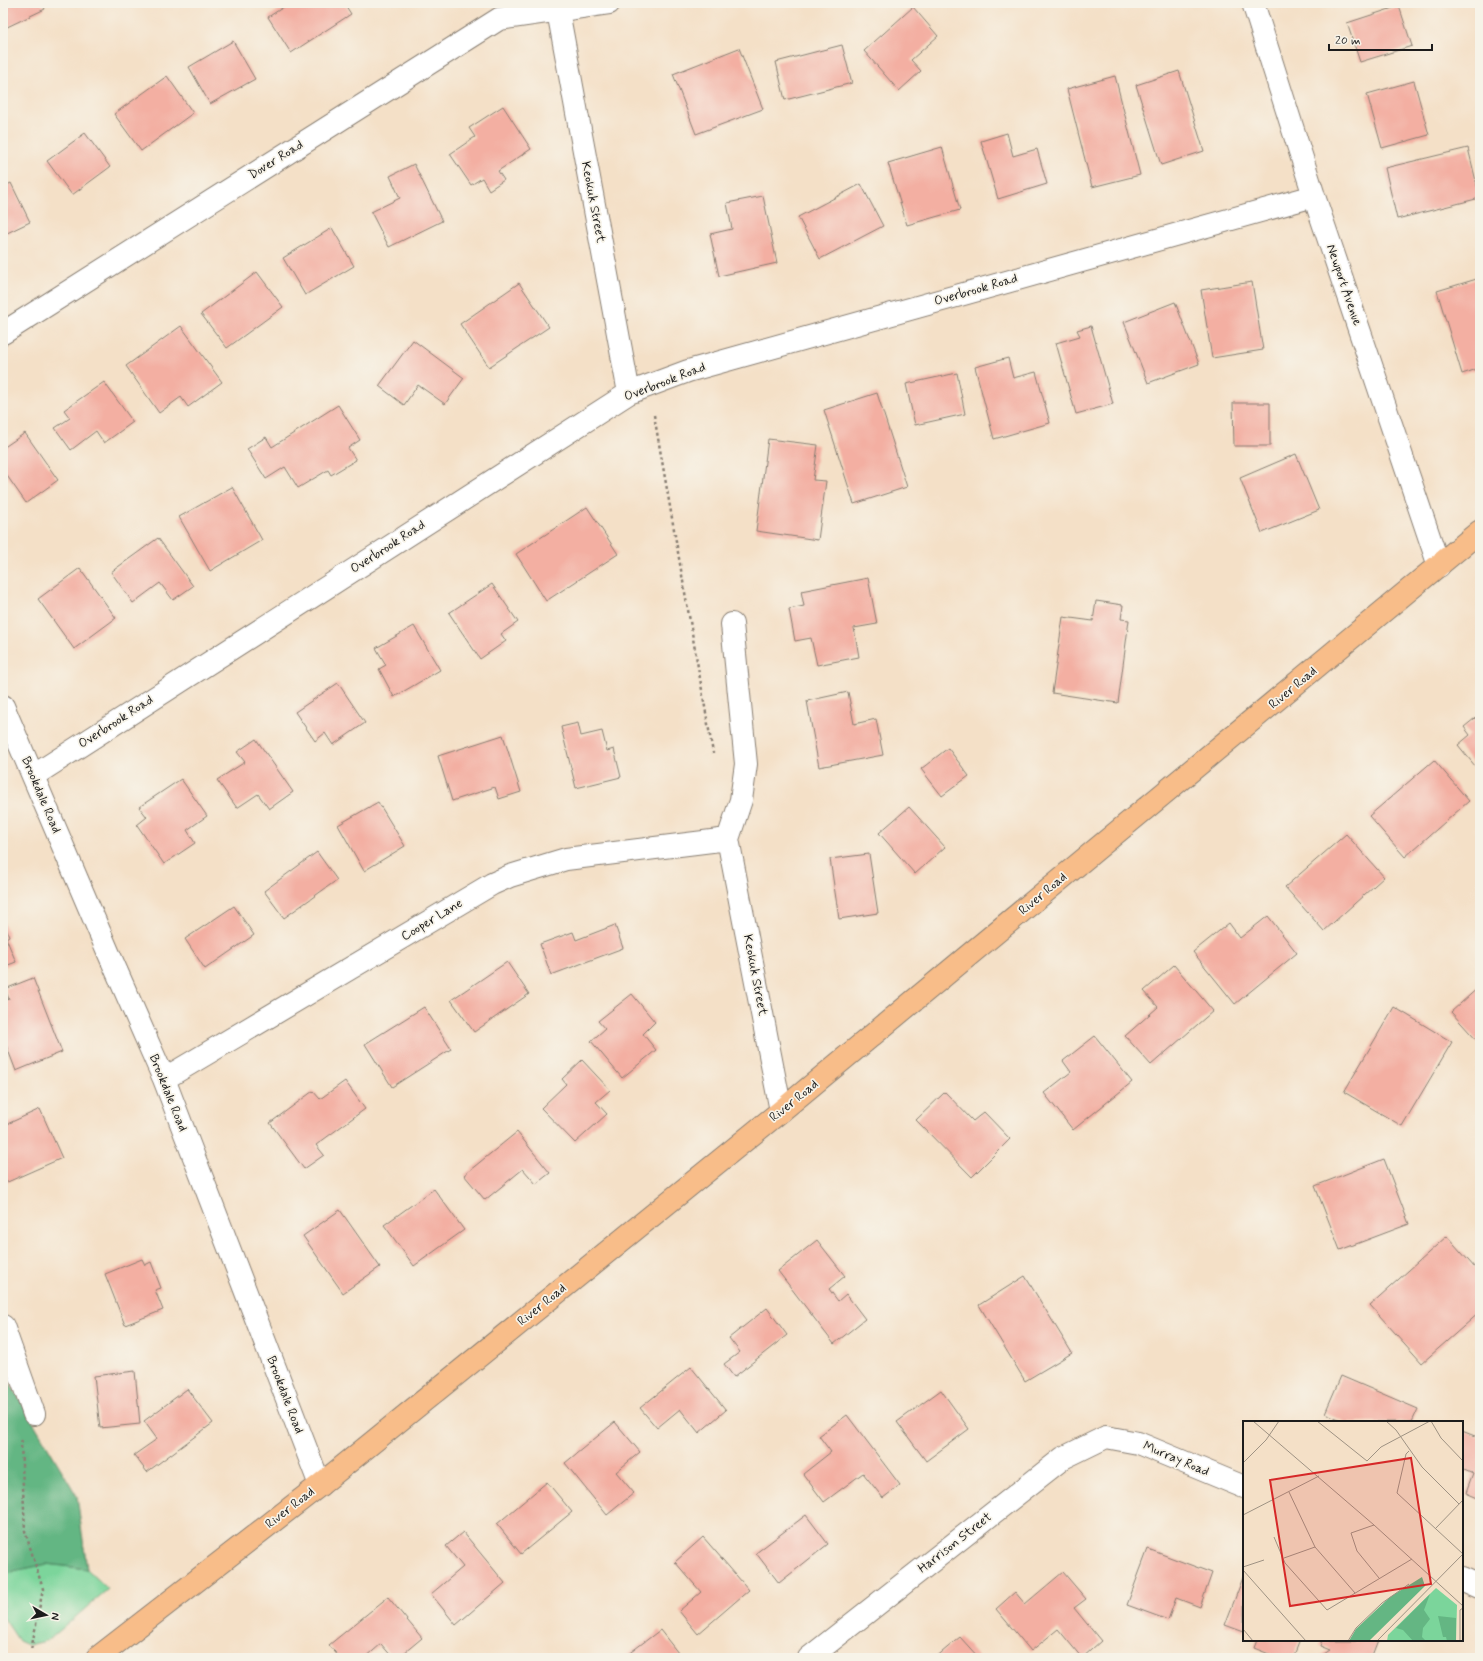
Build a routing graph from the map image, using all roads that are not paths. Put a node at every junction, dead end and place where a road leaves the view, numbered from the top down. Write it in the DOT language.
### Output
graph roads {
  1 [pos="610,3"];
  2 [pos="1253,3"];
  3 [pos="558,11"];
  4 [pos="1314,196"];
  5 [pos="3,333"];
  6 [pos="638,389"];
  7 [pos="1480,531"];
  8 [pos="1439,566"];
  9 [pos="732,624"];
  10 [pos="3,706"];
  11 [pos="33,776"];
  12 [pos="728,839"];
  13 [pos="164,1079"];
  14 [pos="781,1111"];
  15 [pos="3,1326"];
  16 [pos="34,1414"];
  17 [pos="1106,1437"];
  18 [pos="320,1485"];
  19 [pos="1243,1487"];
  20 [pos="1463,1578"];
  21 [pos="1480,1586"];
  22 [pos="97,1658"];
  23 [pos="810,1658"];
  1 -- 3 [label="street, Dover Road"];
  2 -- 4 [label="street, Newport Avenue"];
  3 -- 5 [label="street, Dover Road"];
  3 -- 6 [label="street, Keokuk Street"];
  4 -- 6 [label="street, Overbrook Road"];
  4 -- 8 [label="street, Newport Avenue"];
  6 -- 11 [label="street, Overbrook Road"];
  7 -- 8 [label="main road, River Road"];
  8 -- 14 [label="main road, River Road"];
  9 -- 12 [label="street"];
  10 -- 11 [label="street, Brookdale Road"];
  11 -- 13 [label="street, Brookdale Road"];
  12 -- 13 [label="street, Cooper Lane"];
  12 -- 14 [label="street, Keokuk Street"];
  13 -- 18 [label="street, Brookdale Road"];
  14 -- 18 [label="main road, River Road"];
  15 -- 16 [label="street"];
  17 -- 19 [label="street, Murray Road"];
  17 -- 23 [label="street, Harrison Street"];
  18 -- 22 [label="main road, River Road"];
  20 -- 21 [label="street"];
}
